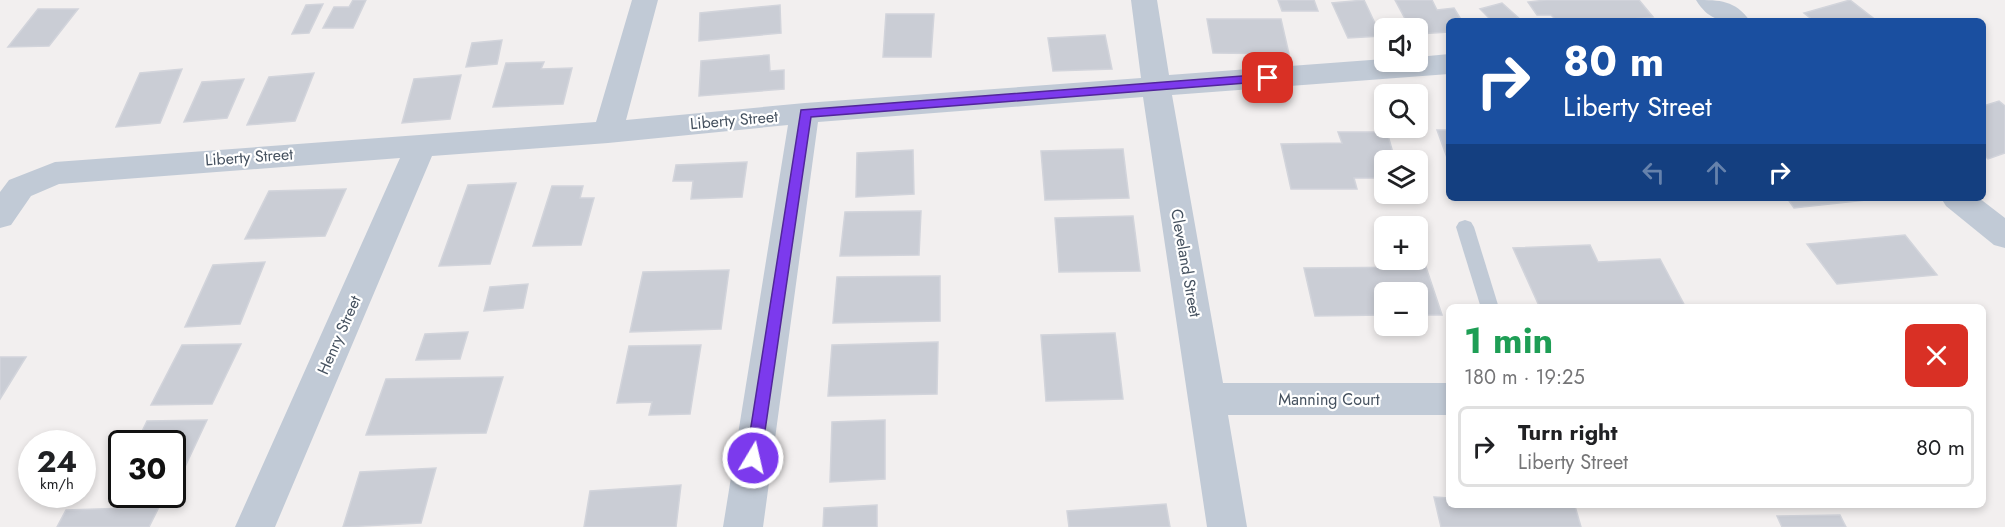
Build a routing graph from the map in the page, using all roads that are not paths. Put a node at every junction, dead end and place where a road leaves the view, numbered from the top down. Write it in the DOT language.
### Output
graph roads {
  1 [pos="645,0"];
  2 [pos="1144,0"];
  3 [pos="1709,0"];
  4 [pos="1732,18"];
  5 [pos="1446,64"];
  6 [pos="1155,87"];
  7 [pos="805,113"];
  8 [pos="608,132"];
  9 [pos="422,144"];
  10 [pos="1961,201"];
  11 [pos="0,216"];
  12 [pos="1465,227"];
  13 [pos="2005,236"];
  14 [pos="1489,304"];
  15 [pos="1209,399"];
  16 [pos="1446,399"];
  17 [pos="255,527"];
  18 [pos="743,527"];
  19 [pos="1227,527"];
  1 -- 8 [label="street"];
  2 -- 6 [label="street, Cleveland Street"];
  3 -- 4 [label="street"];
  5 -- 6 [label="street, Liberty Street"];
  6 -- 7 [label="street, Liberty Street"];
  6 -- 15 [label="street, Cleveland Street"];
  7 -- 8 [label="street, Liberty Street"];
  7 -- 18 [label="street"];
  8 -- 9 [label="street, Liberty Street"];
  9 -- 11 [label="street, Liberty Street"];
  9 -- 17 [label="street, Henry Street"];
  10 -- 13 [label="street"];
  12 -- 14 [label="lane"];
  15 -- 16 [label="street, Manning Court"];
  15 -- 19 [label="street, Cleveland Street"];
}
